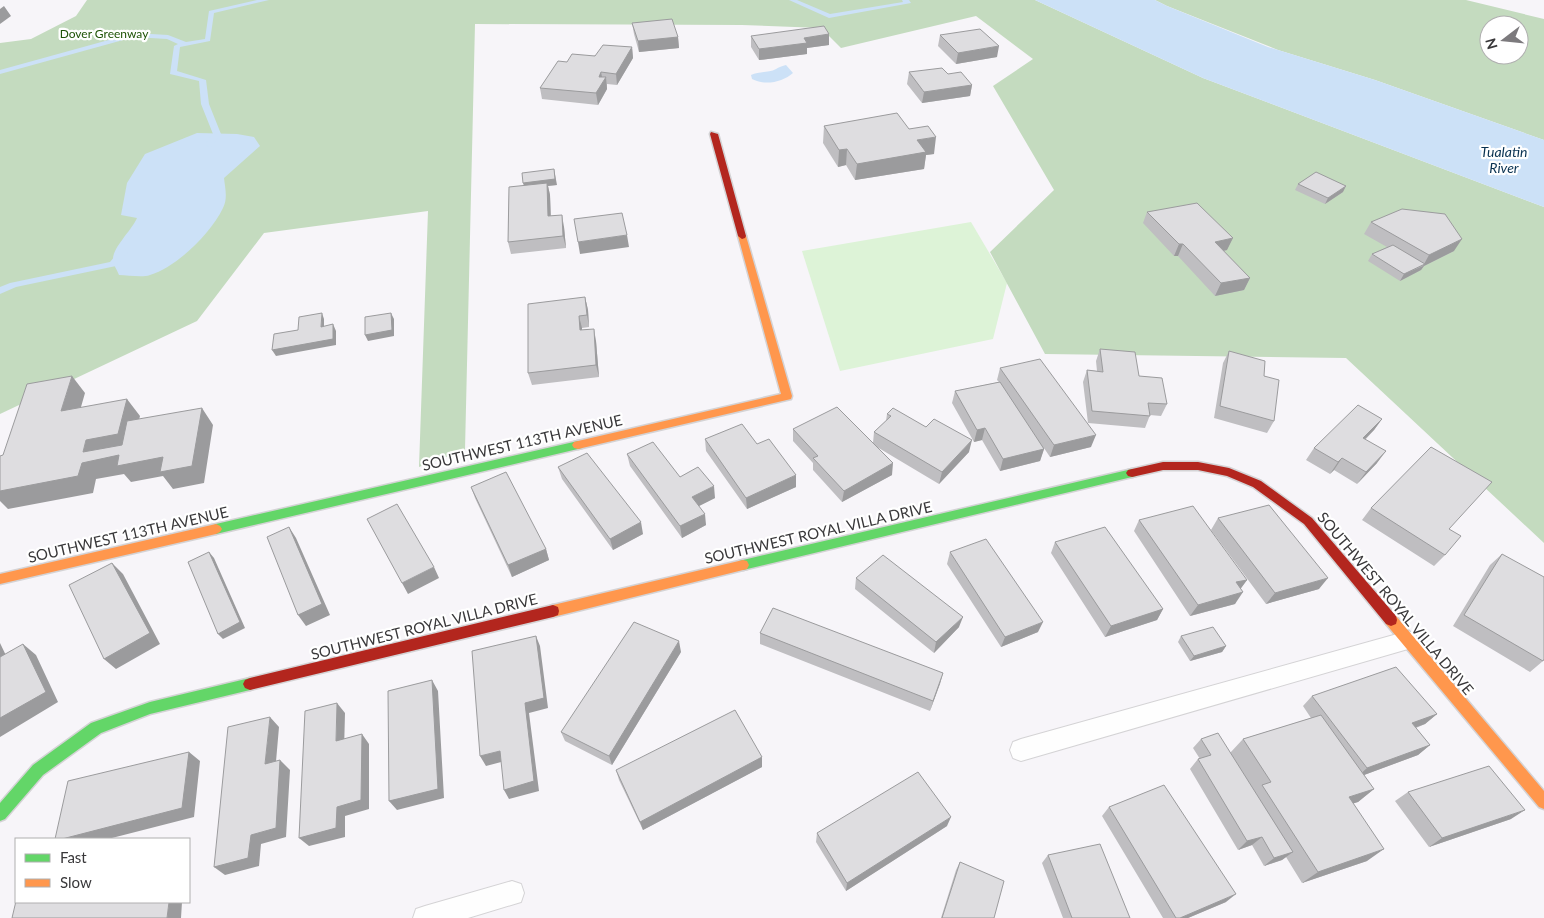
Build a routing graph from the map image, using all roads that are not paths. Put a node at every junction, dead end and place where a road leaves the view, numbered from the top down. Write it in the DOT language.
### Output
graph roads {
  1 [pos="714,134"];
  2 [pos="0,579"];
  3 [pos="1408,640"];
  4 [pos="1021,750"];
  5 [pos="1544,802"];
  6 [pos="0,814"];
  7 [pos="512,893"];
  8 [pos="425,918"];
  1 -- 2 [label="street, SOUTHWEST 113TH AVENUE"];
  3 -- 4 [label="lane"];
  3 -- 5 [label="street, SOUTHWEST ROYAL VILLA DRIVE"];
  3 -- 6 [label="street, SOUTHWEST ROYAL VILLA DRIVE"];
  7 -- 8 [label="lane"];
}
